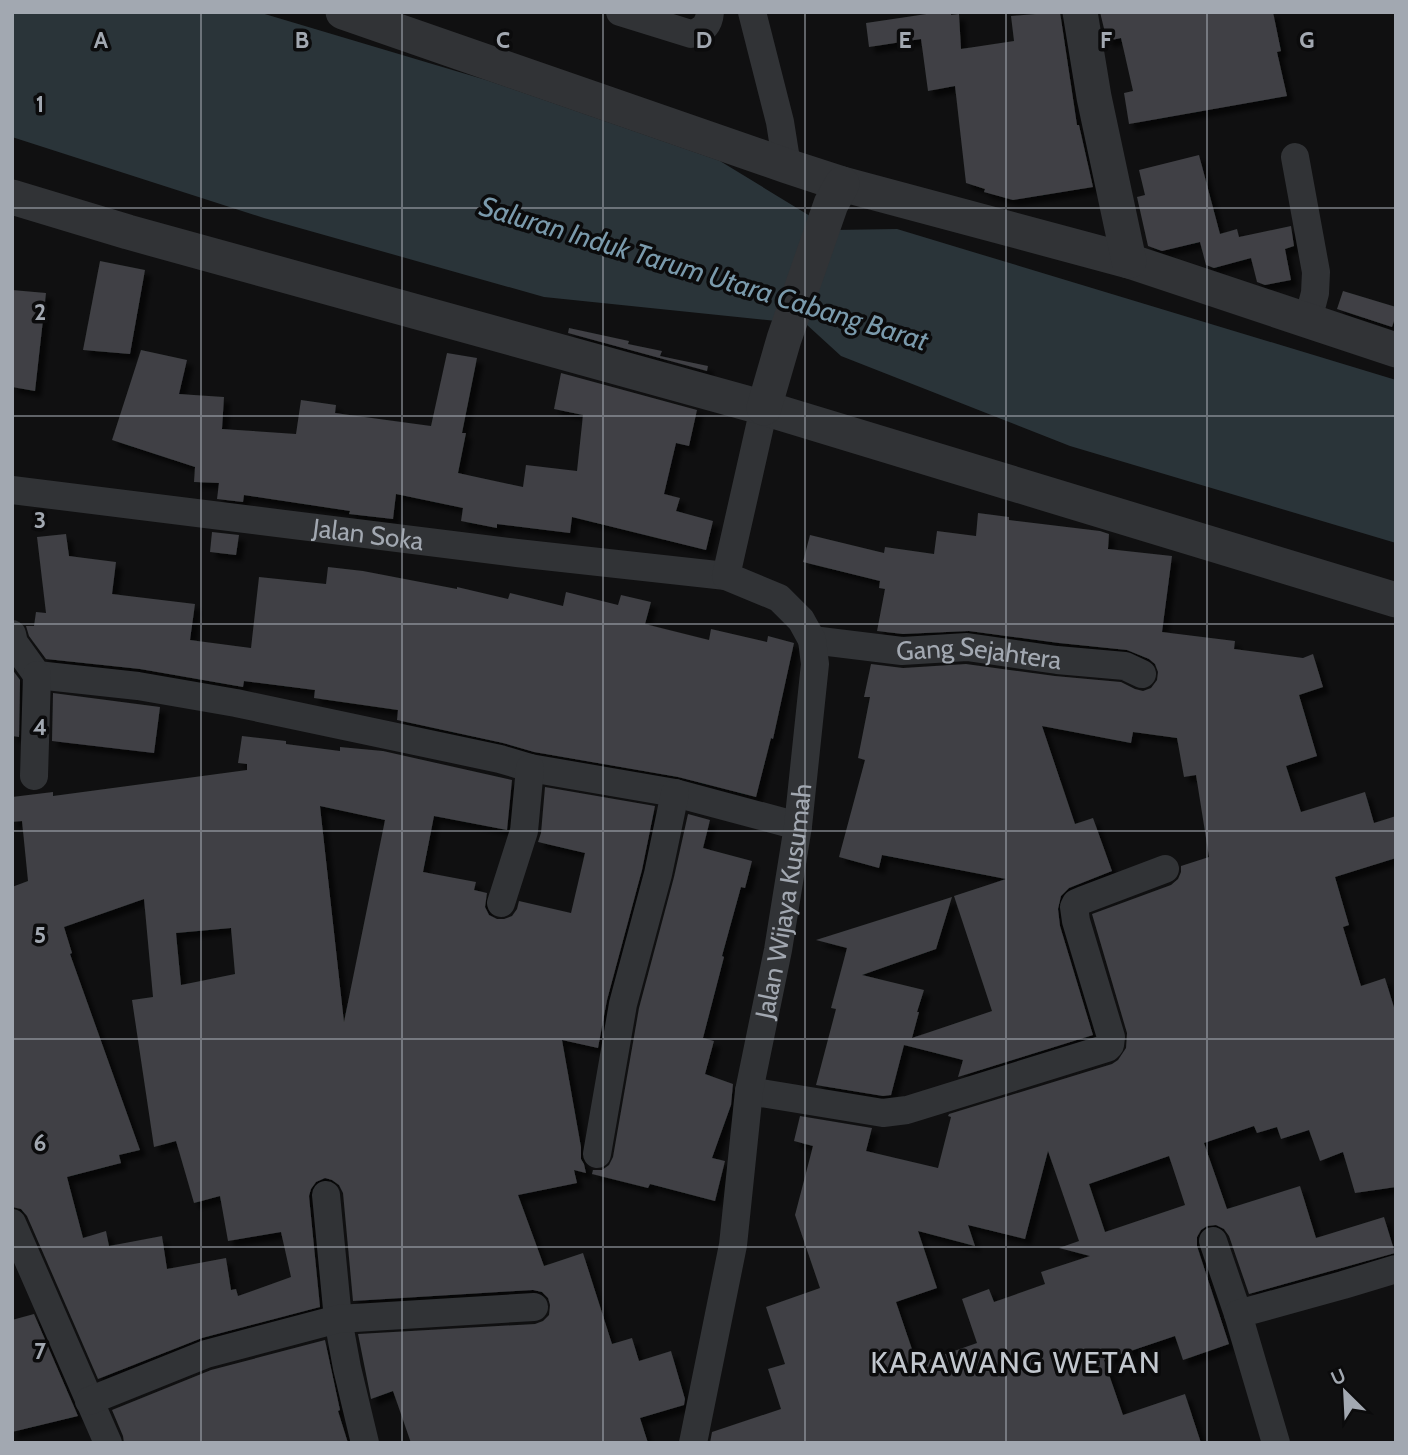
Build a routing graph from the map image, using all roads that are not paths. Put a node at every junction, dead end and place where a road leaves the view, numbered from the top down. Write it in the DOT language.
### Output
graph roads {
  1 [pos="343,12"];
  2 [pos="620,12"];
  3 [pos="710,12"];
  4 [pos="752,12"];
  5 [pos="1080,12"];
  6 [pos="1295,157"];
  7 [pos="786,166"];
  8 [pos="836,194"];
  9 [pos="12,197"];
  10 [pos="1129,261"];
  11 [pos="1308,320"];
  12 [pos="1396,349"];
  13 [pos="764,408"];
  14 [pos="12,490"];
  15 [pos="726,576"];
  16 [pos="1396,600"];
  17 [pos="12,634"];
  18 [pos="812,640"];
  19 [pos="1142,674"];
  20 [pos="37,675"];
  21 [pos="530,768"];
  22 [pos="34,776"];
  23 [pos="675,793"];
  24 [pos="797,825"];
  25 [pos="1165,869"];
  26 [pos="501,903"];
  27 [pos="750,1091"];
  28 [pos="597,1154"];
  29 [pos="326,1195"];
  30 [pos="12,1223"];
  31 [pos="1213,1241"];
  32 [pos="1396,1269"];
  33 [pos="534,1307"];
  34 [pos="1238,1314"];
  35 [pos="338,1319"];
  36 [pos="89,1401"];
  37 [pos="108,1443"];
  38 [pos="365,1443"];
  39 [pos="693,1443"];
  40 [pos="1276,1443"];
  1 -- 7 [label="street"];
  2 -- 3 [label="street"];
  4 -- 7 [label="street"];
  5 -- 10 [label="street"];
  6 -- 11 [label="street"];
  7 -- 8 [label="street"];
  8 -- 10 [label="street"];
  8 -- 13 [label="street"];
  9 -- 13 [label="street"];
  10 -- 11 [label="street"];
  11 -- 12 [label="street"];
  13 -- 15 [label="street"];
  13 -- 16 [label="street"];
  14 -- 15 [label="street, Jalan Soka"];
  15 -- 18 [label="street"];
  17 -- 20 [label="street"];
  18 -- 19 [label="street, Gang Sejahtera"];
  18 -- 24 [label="street, Jalan Wijaya Kusumah"];
  20 -- 21 [label="street"];
  20 -- 22 [label="street"];
  21 -- 23 [label="street"];
  21 -- 26 [label="street"];
  23 -- 24 [label="street"];
  23 -- 28 [label="street"];
  24 -- 27 [label="street, Jalan Wijaya Kusumah"];
  25 -- 27 [label="street"];
  27 -- 39 [label="street, Jalan Wijaya Kusumah"];
  29 -- 35 [label="street"];
  30 -- 36 [label="street"];
  31 -- 34 [label="street"];
  32 -- 34 [label="street"];
  33 -- 35 [label="street"];
  34 -- 40 [label="street"];
  35 -- 36 [label="street"];
  35 -- 38 [label="street"];
  36 -- 37 [label="street"];
}
